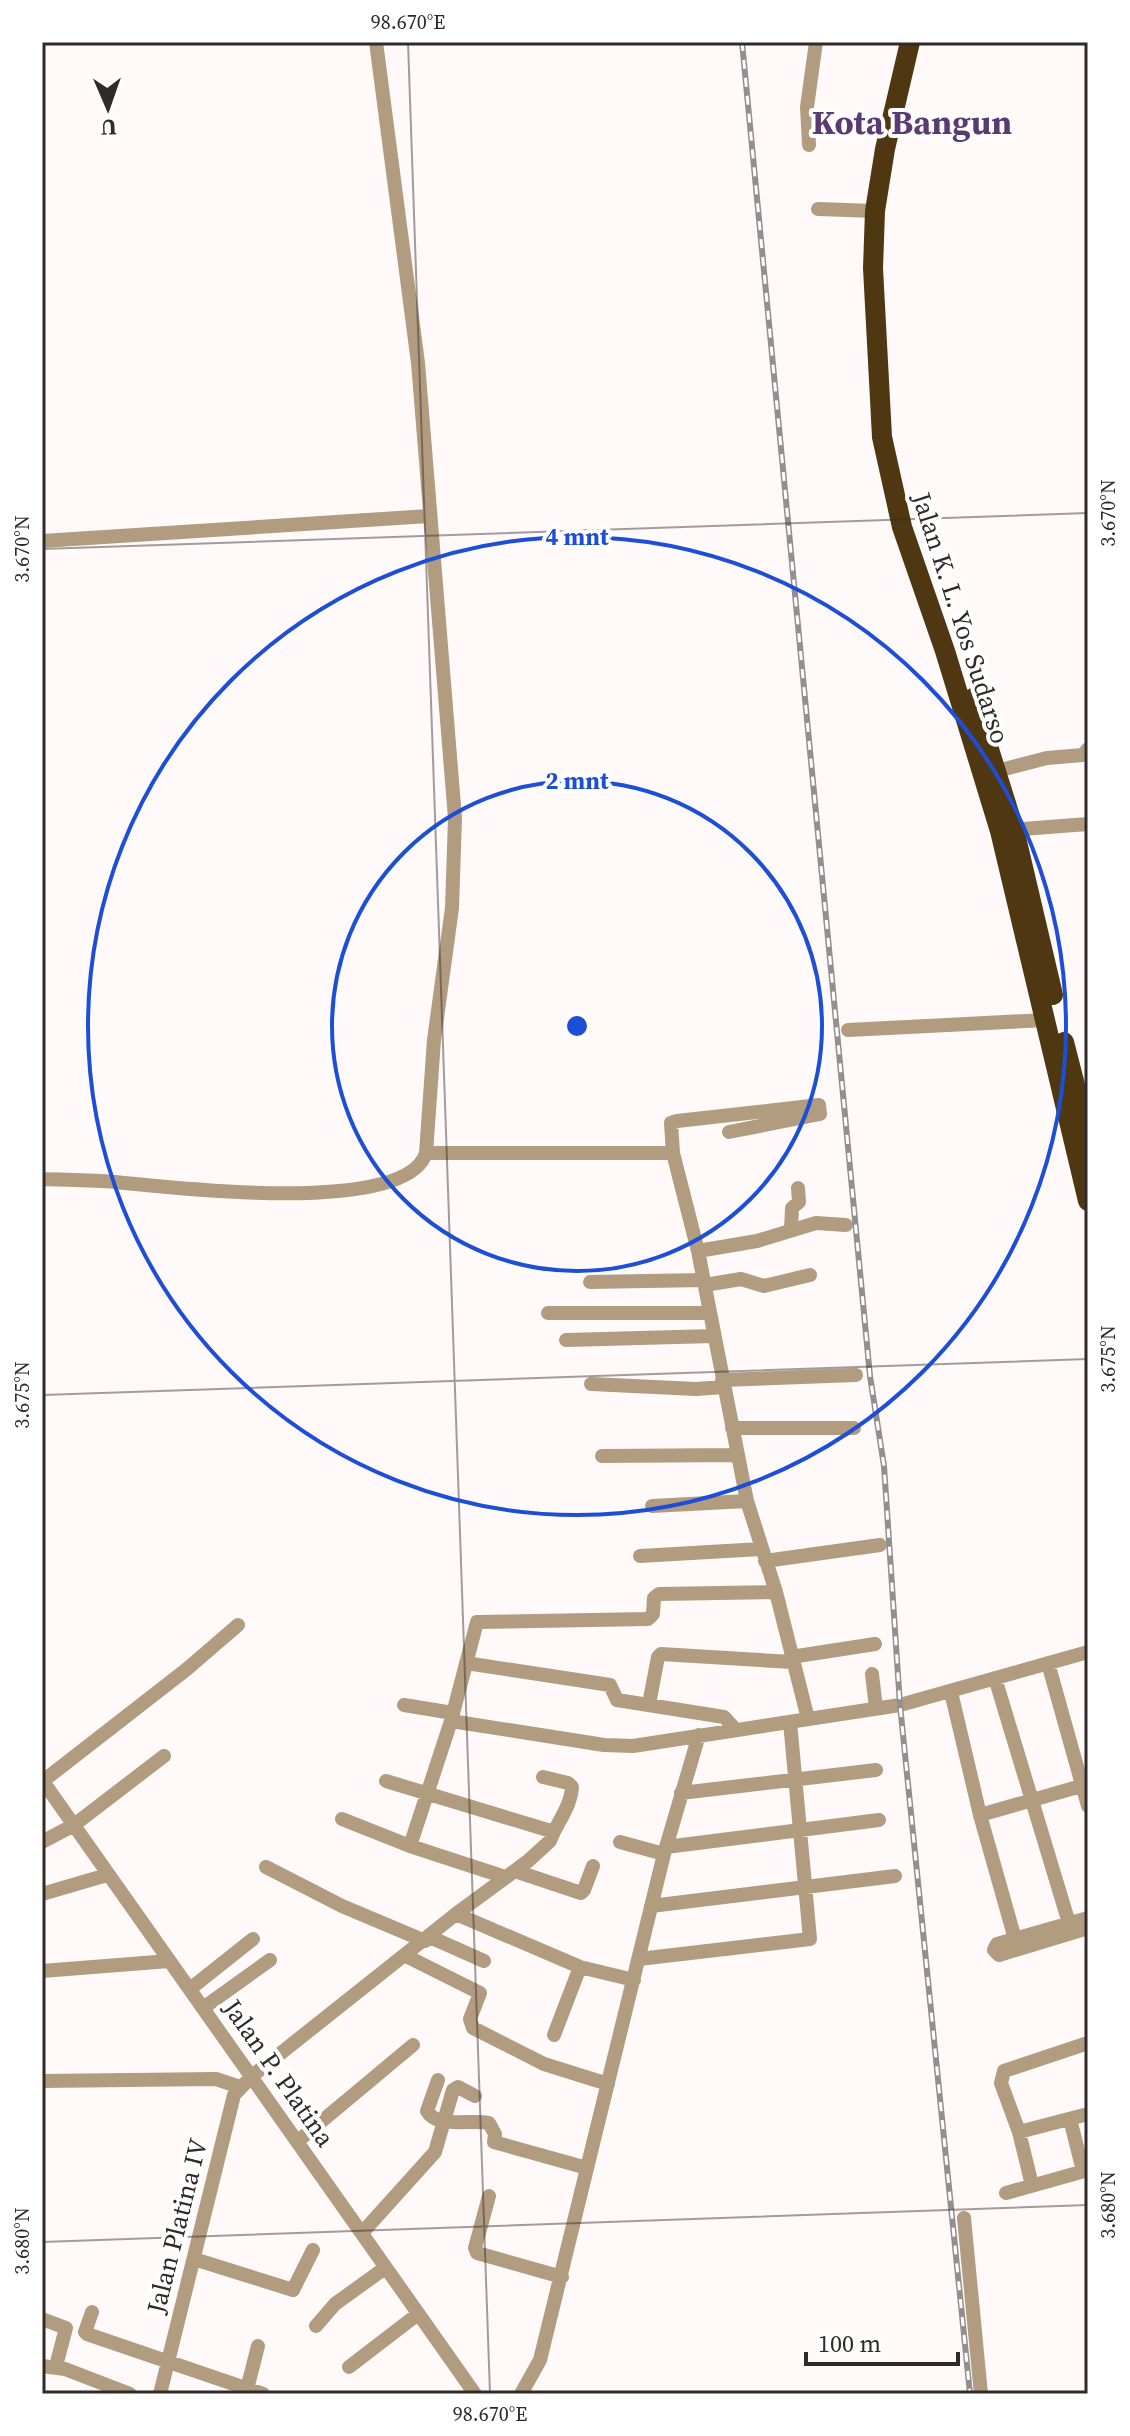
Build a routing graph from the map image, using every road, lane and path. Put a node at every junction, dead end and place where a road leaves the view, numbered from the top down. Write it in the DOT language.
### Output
graph roads {
  1 [pos="376,42"];
  2 [pos="816,42"];
  3 [pos="910,42"];
  4 [pos="922,42"];
  5 [pos="809,145"];
  6 [pos="818,209"];
  7 [pos="875,211"];
  8 [pos="429,516"];
  9 [pos="42,541"];
  10 [pos="1088,749"];
  11 [pos="997,771"];
  12 [pos="1088,824"];
  13 [pos="1007,830"];
  14 [pos="1045,1020"];
  15 [pos="848,1030"];
  16 [pos="729,1132"];
  17 [pos="1088,1136"];
  18 [pos="426,1153"];
  19 [pos="673,1153"];
  20 [pos="42,1179"];
  21 [pos="798,1188"];
  22 [pos="1088,1201"];
  23 [pos="846,1225"];
  24 [pos="791,1230"];
  25 [pos="698,1251"];
  26 [pos="810,1275"];
  27 [pos="590,1282"];
  28 [pos="704,1283"];
  29 [pos="548,1313"];
  30 [pos="710,1313"];
  31 [pos="714,1336"];
  32 [pos="566,1340"];
  33 [pos="856,1375"];
  34 [pos="591,1384"];
  35 [pos="723,1384"];
  36 [pos="732,1428"];
  37 [pos="854,1428"];
  38 [pos="738,1455"];
  39 [pos="602,1456"];
  40 [pos="747,1501"];
  41 [pos="652,1506"];
  42 [pos="880,1545"];
  43 [pos="763,1555"];
  44 [pos="640,1556"];
  45 [pos="776,1592"];
  46 [pos="238,1625"];
  47 [pos="875,1644"];
  48 [pos="1088,1652"];
  49 [pos="792,1660"];
  50 [pos="466,1663"];
  51 [pos="1048,1663"];
  52 [pos="872,1674"];
  53 [pos="995,1678"];
  54 [pos="951,1692"];
  55 [pos="649,1704"];
  56 [pos="404,1705"];
  57 [pos="876,1708"];
  58 [pos="452,1717"];
  59 [pos="808,1719"];
  60 [pos="790,1722"];
  61 [pos="735,1729"];
  62 [pos="699,1735"];
  63 [pos="164,1756"];
  64 [pos="876,1770"];
  65 [pos="543,1777"];
  66 [pos="796,1780"];
  67 [pos="42,1781"];
  68 [pos="386,1781"];
  69 [pos="1085,1785"];
  70 [pos="429,1793"];
  71 [pos="681,1793"];
  72 [pos="1032,1800"];
  73 [pos="1088,1806"];
  74 [pos="980,1815"];
  75 [pos="342,1819"];
  76 [pos="879,1820"];
  77 [pos="74,1825"];
  78 [pos="551,1831"];
  79 [pos="800,1831"];
  80 [pos="42,1842"];
  81 [pos="620,1842"];
  82 [pos="410,1846"];
  83 [pos="665,1851"];
  84 [pos="593,1866"];
  85 [pos="266,1867"];
  86 [pos="510,1874"];
  87 [pos="107,1875"];
  88 [pos="895,1876"];
  89 [pos="804,1887"];
  90 [pos="42,1894"];
  91 [pos="651,1906"];
  92 [pos="456,1914"];
  93 [pos="1088,1918"];
  94 [pos="1070,1928"];
  95 [pos="1088,1928"];
  96 [pos="253,1939"];
  97 [pos="428,1939"];
  98 [pos="1015,1939"];
  99 [pos="406,1956"];
  100 [pos="639,1959"];
  101 [pos="270,1960"];
  102 [pos="169,1961"];
  103 [pos="484,1961"];
  104 [pos="580,1967"];
  105 [pos="42,1971"];
  106 [pos="634,1980"];
  107 [pos="190,1989"];
  108 [pos="203,2008"];
  109 [pos="554,2035"];
  110 [pos="1088,2043"];
  111 [pos="413,2045"];
  112 [pos="438,2080"];
  113 [pos="42,2081"];
  114 [pos="246,2082"];
  115 [pos="608,2084"];
  116 [pos="475,2096"];
  117 [pos="1088,2114"];
  118 [pos="1070,2119"];
  119 [pos="445,2121"];
  120 [pos="1019,2132"];
  121 [pos="298,2141"];
  122 [pos="587,2168"];
  123 [pos="1086,2171"];
  124 [pos="1032,2185"];
  125 [pos="1006,2193"];
  126 [pos="489,2196"];
  127 [pos="964,2218"];
  128 [pos="362,2233"];
  129 [pos="313,2250"];
  130 [pos="194,2259"];
  131 [pos="385,2268"];
  132 [pos="562,2277"];
  133 [pos="92,2312"];
  134 [pos="418,2314"];
  135 [pos="42,2319"];
  136 [pos="316,2326"];
  137 [pos="258,2346"];
  138 [pos="168,2362"];
  139 [pos="49,2366"];
  140 [pos="349,2367"];
  141 [pos="247,2389"];
  142 [pos="130,2394"];
  143 [pos="160,2394"];
  144 [pos="263,2394"];
  145 [pos="475,2394"];
  146 [pos="521,2394"];
  147 [pos="981,2394"];
  1 -- 8 [label="street"];
  2 -- 5 [label="street"];
  3 -- 7 [label="highway, Jalan K. L. Yos Sudarso"];
  4 -- 11 [label="highway, Jalan K. L. Yos Sudarso"];
  6 -- 7 [label="street"];
  7 -- 13 [label="highway, Jalan K. L. Yos Sudarso"];
  8 -- 9 [label="street"];
  8 -- 18 [label="street"];
  10 -- 11 [label="street"];
  11 -- 13 [label="highway, Jalan K. L. Yos Sudarso"];
  12 -- 13 [label="street"];
  13 -- 14 [label="highway, Jalan K. L. Yos Sudarso"];
  13 -- 17 [label="highway, Jalan K. L. Yos Sudarso"];
  14 -- 15 [label="street"];
  14 -- 22 [label="highway, Jalan K. L. Yos Sudarso"];
  16 -- 19 [label="street"];
  18 -- 19 [label="street"];
  18 -- 20 [label="street"];
  19 -- 25 [label="street"];
  21 -- 24 [label="street"];
  23 -- 24 [label="street"];
  24 -- 25 [label="street"];
  25 -- 28 [label="street"];
  26 -- 28 [label="street"];
  27 -- 28 [label="street"];
  28 -- 30 [label="street"];
  29 -- 30 [label="street"];
  30 -- 31 [label="street"];
  31 -- 32 [label="street"];
  31 -- 35 [label="street"];
  33 -- 35 [label="street"];
  34 -- 35 [label="street"];
  35 -- 36 [label="street"];
  36 -- 37 [label="street"];
  36 -- 38 [label="street"];
  38 -- 39 [label="street"];
  38 -- 40 [label="street"];
  40 -- 41 [label="street"];
  40 -- 43 [label="street"];
  42 -- 43 [label="street"];
  43 -- 44 [label="street"];
  43 -- 45 [label="street"];
  45 -- 49 [label="street"];
  45 -- 50 [label="street"];
  46 -- 67 [label="street"];
  47 -- 49 [label="street"];
  48 -- 51 [label="street"];
  49 -- 55 [label="street"];
  49 -- 59 [label="street"];
  50 -- 55 [label="street"];
  50 -- 58 [label="street"];
  51 -- 53 [label="street"];
  51 -- 69 [label="street"];
  52 -- 57 [label="street"];
  53 -- 54 [label="street"];
  53 -- 72 [label="street"];
  54 -- 57 [label="street"];
  54 -- 74 [label="street"];
  55 -- 61 [label="street"];
  56 -- 58 [label="street"];
  57 -- 59 [label="street"];
  58 -- 62 [label="street"];
  58 -- 70 [label="street"];
  59 -- 60 [label="street"];
  60 -- 61 [label="street"];
  60 -- 66 [label="street"];
  61 -- 62 [label="street"];
  62 -- 71 [label="street"];
  63 -- 77 [label="street"];
  64 -- 66 [label="street"];
  65 -- 78 [label="street"];
  66 -- 71 [label="street"];
  66 -- 79 [label="street"];
  67 -- 77 [label="street, Jalan P. Platina"];
  68 -- 70 [label="street"];
  69 -- 72 [label="street"];
  69 -- 73 [label="street"];
  70 -- 78 [label="street"];
  70 -- 82 [label="street"];
  71 -- 83 [label="street"];
  72 -- 74 [label="street"];
  72 -- 94 [label="street"];
  74 -- 98 [label="street"];
  75 -- 82 [label="street"];
  76 -- 79 [label="street"];
  77 -- 80 [label="street"];
  77 -- 87 [label="street, Jalan P. Platina"];
  78 -- 86 [label="street"];
  79 -- 83 [label="street"];
  79 -- 89 [label="street"];
  81 -- 83 [label="street"];
  82 -- 86 [label="street"];
  83 -- 91 [label="street"];
  84 -- 86 [label="street"];
  85 -- 97 [label="street"];
  86 -- 92 [label="street"];
  87 -- 90 [label="street"];
  87 -- 102 [label="street, Jalan P. Platina"];
  88 -- 89 [label="street"];
  89 -- 91 [label="street"];
  89 -- 100 [label="street"];
  91 -- 100 [label="street"];
  92 -- 97 [label="street"];
  92 -- 104 [label="street"];
  93 -- 94 [label="street"];
  94 -- 95 [label="street"];
  94 -- 98 [label="street"];
  94 -- 98 [label="street"];
  96 -- 107 [label="street"];
  97 -- 99 [label="street"];
  97 -- 103 [label="street"];
  99 -- 114 [label="street"];
  99 -- 115 [label="street"];
  100 -- 106 [label="street"];
  101 -- 108 [label="street"];
  102 -- 105 [label="street"];
  102 -- 107 [label="street, Jalan P. Platina"];
  104 -- 106 [label="street"];
  104 -- 109 [label="street"];
  106 -- 115 [label="street"];
  107 -- 108 [label="street, Jalan P. Platina"];
  108 -- 114 [label="street, Jalan P. Platina"];
  110 -- 120 [label="street"];
  111 -- 121 [label="street"];
  112 -- 119 [label="street"];
  113 -- 114 [label="street"];
  114 -- 121 [label="street, Jalan P. Platina"];
  114 -- 130 [label="street, Jalan Platina IV"];
  115 -- 122 [label="street"];
  116 -- 119 [label="street"];
  117 -- 118 [label="street"];
  118 -- 120 [label="street"];
  118 -- 123 [label="street"];
  119 -- 122 [label="street"];
  119 -- 128 [label="street"];
  120 -- 124 [label="street"];
  121 -- 128 [label="street, Jalan P. Platina"];
  122 -- 132 [label="street"];
  123 -- 124 [label="street"];
  124 -- 125 [label="street"];
  126 -- 132 [label="street"];
  127 -- 147 [label="street"];
  128 -- 131 [label="street, Jalan P. Platina"];
  129 -- 130 [label="street"];
  130 -- 138 [label="street, Jalan Platina IV"];
  131 -- 134 [label="street, Jalan P. Platina"];
  131 -- 136 [label="street"];
  132 -- 146 [label="street"];
  133 -- 138 [label="street"];
  134 -- 140 [label="street"];
  134 -- 145 [label="street, Jalan P. Platina"];
  135 -- 139 [label="street"];
  137 -- 141 [label="street"];
  138 -- 141 [label="street"];
  138 -- 143 [label="street, Jalan Platina IV"];
  139 -- 142 [label="street"];
  141 -- 144 [label="street"];
}
